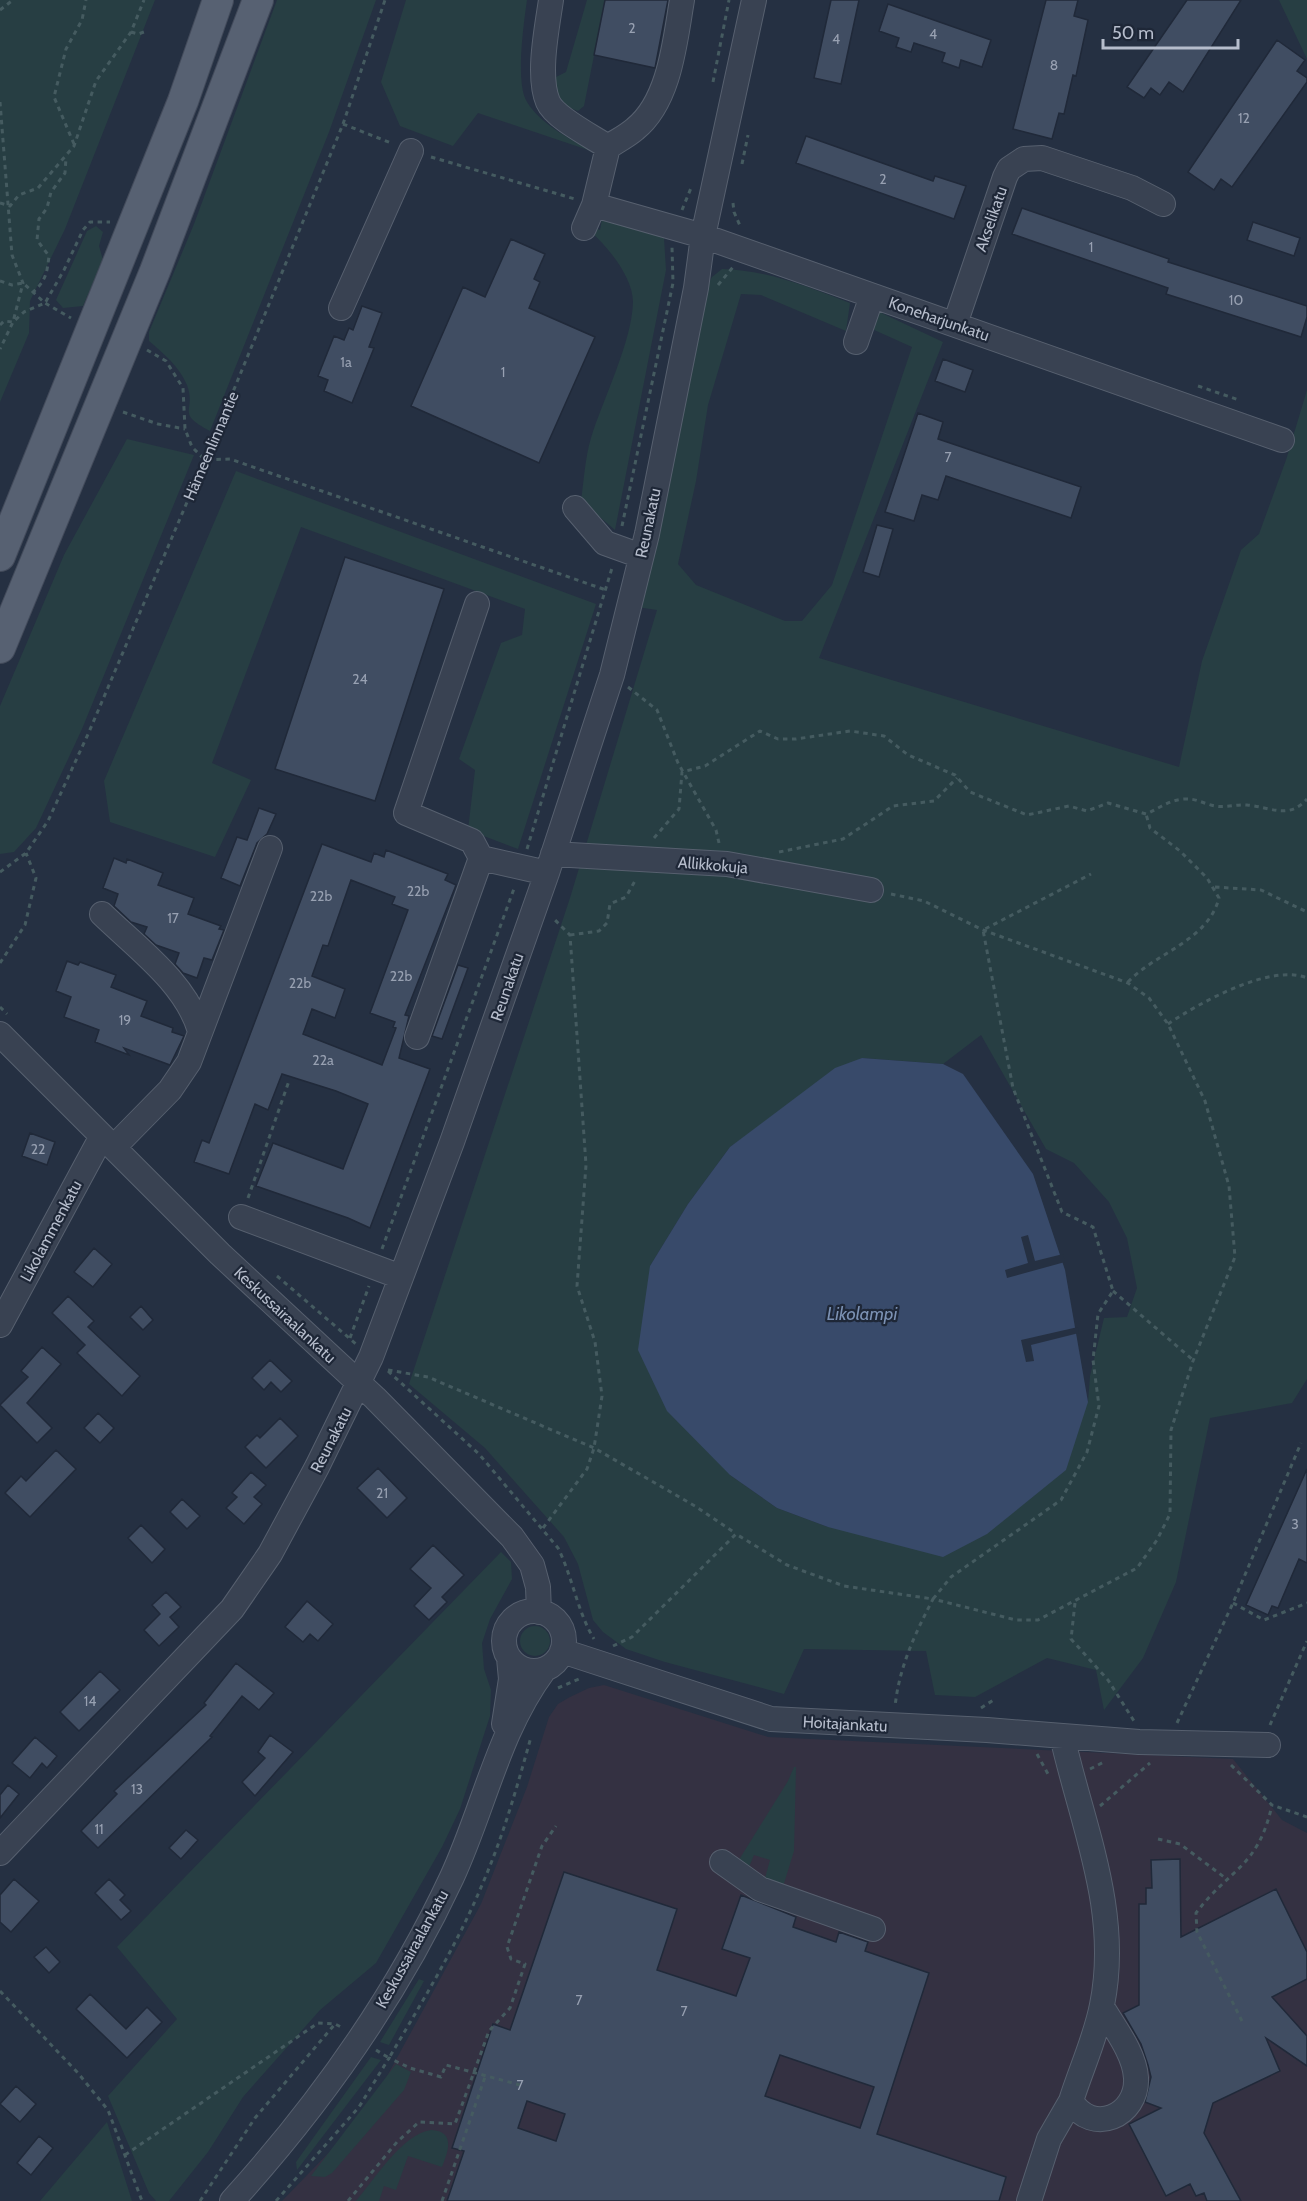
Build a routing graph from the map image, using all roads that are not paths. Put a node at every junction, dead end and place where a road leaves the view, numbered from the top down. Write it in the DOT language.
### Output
graph roads {
  1 [pos="218,0"];
  2 [pos="258,0"];
  3 [pos="551,0"];
  4 [pos="682,0"];
  5 [pos="754,0"];
  6 [pos="608,147"];
  7 [pos="411,151"];
  8 [pos="1163,204"];
  9 [pos="594,205"];
  10 [pos="584,228"];
  11 [pos="703,236"];
  12 [pos="872,296"];
  13 [pos="341,308"];
  14 [pos="956,324"];
  15 [pos="856,342"];
  16 [pos="1282,440"];
  17 [pos="575,508"];
  18 [pos="0,556"];
  19 [pos="641,556"];
  20 [pos="477,604"];
  21 [pos="0,648"];
  22 [pos="270,848"];
  23 [pos="481,858"];
  24 [pos="550,864"];
  25 [pos="871,890"];
  26 [pos="102,914"];
  27 [pos="4,1024"];
  28 [pos="200,1031"];
  29 [pos="417,1037"];
  30 [pos="108,1142"];
  31 [pos="241,1217"];
  32 [pos="401,1277"];
  33 [pos="0,1325"];
  34 [pos="358,1384"];
  35 [pos="540,1612"];
  36 [pos="562,1651"];
  37 [pos="509,1658"];
  38 [pos="544,1670"];
  39 [pos="1062,1736"];
  40 [pos="1268,1736"];
  41 [pos="499,1751"];
  42 [pos="0,1853"];
  43 [pos="722,1862"];
  44 [pos="873,1929"];
  45 [pos="1102,2007"];
  46 [pos="1071,2101"];
  47 [pos="232,2201"];
  48 [pos="1029,2201"];
  1 -- 18 [label="main road"];
  2 -- 21 [label="main road"];
  3 -- 6 [label="street"];
  4 -- 6 [label="street"];
  5 -- 11 [label="street, Reunakatu"];
  6 -- 9 [label="street"];
  7 -- 13 [label="street"];
  8 -- 14 [label="street, Akselikatu"];
  9 -- 10 [label="street"];
  9 -- 11 [label="street, Koneharjunkatu"];
  11 -- 12 [label="street, Koneharjunkatu"];
  11 -- 19 [label="street, Reunakatu"];
  12 -- 14 [label="street, Koneharjunkatu"];
  12 -- 15 [label="street"];
  14 -- 16 [label="street, Koneharjunkatu"];
  17 -- 19 [label="street"];
  19 -- 24 [label="street, Reunakatu"];
  20 -- 23 [label="street"];
  22 -- 28 [label="street, Likolammenkatu"];
  23 -- 24 [label="street, Allikkokuja"];
  23 -- 29 [label="street"];
  24 -- 25 [label="street, Allikkokuja"];
  24 -- 32 [label="street, Reunakatu"];
  26 -- 28 [label="street"];
  27 -- 30 [label="street, Keskussairaalankatu"];
  28 -- 30 [label="street, Likolammenkatu"];
  30 -- 33 [label="street, Likolammenkatu"];
  30 -- 34 [label="street, Keskussairaalankatu"];
  31 -- 32 [label="street"];
  32 -- 34 [label="street, Reunakatu"];
  34 -- 35 [label="street, Keskussairaalankatu"];
  34 -- 42 [label="street, Reunakatu"];
  35 -- 36 [label="street"];
  35 -- 37 [label="street"];
  36 -- 38 [label="street"];
  36 -- 39 [label="street, Hoitajankatu"];
  37 -- 38 [label="street"];
  37 -- 41 [label="street"];
  38 -- 41 [label="street, Keskussairaalankatu"];
  39 -- 40 [label="street, Hoitajankatu"];
  39 -- 45 [label="street"];
  41 -- 47 [label="street, Keskussairaalankatu"];
  43 -- 44 [label="street"];
  45 -- 46 [label="street"];
  45 -- 46 [label="street"];
  46 -- 48 [label="street"];
}
